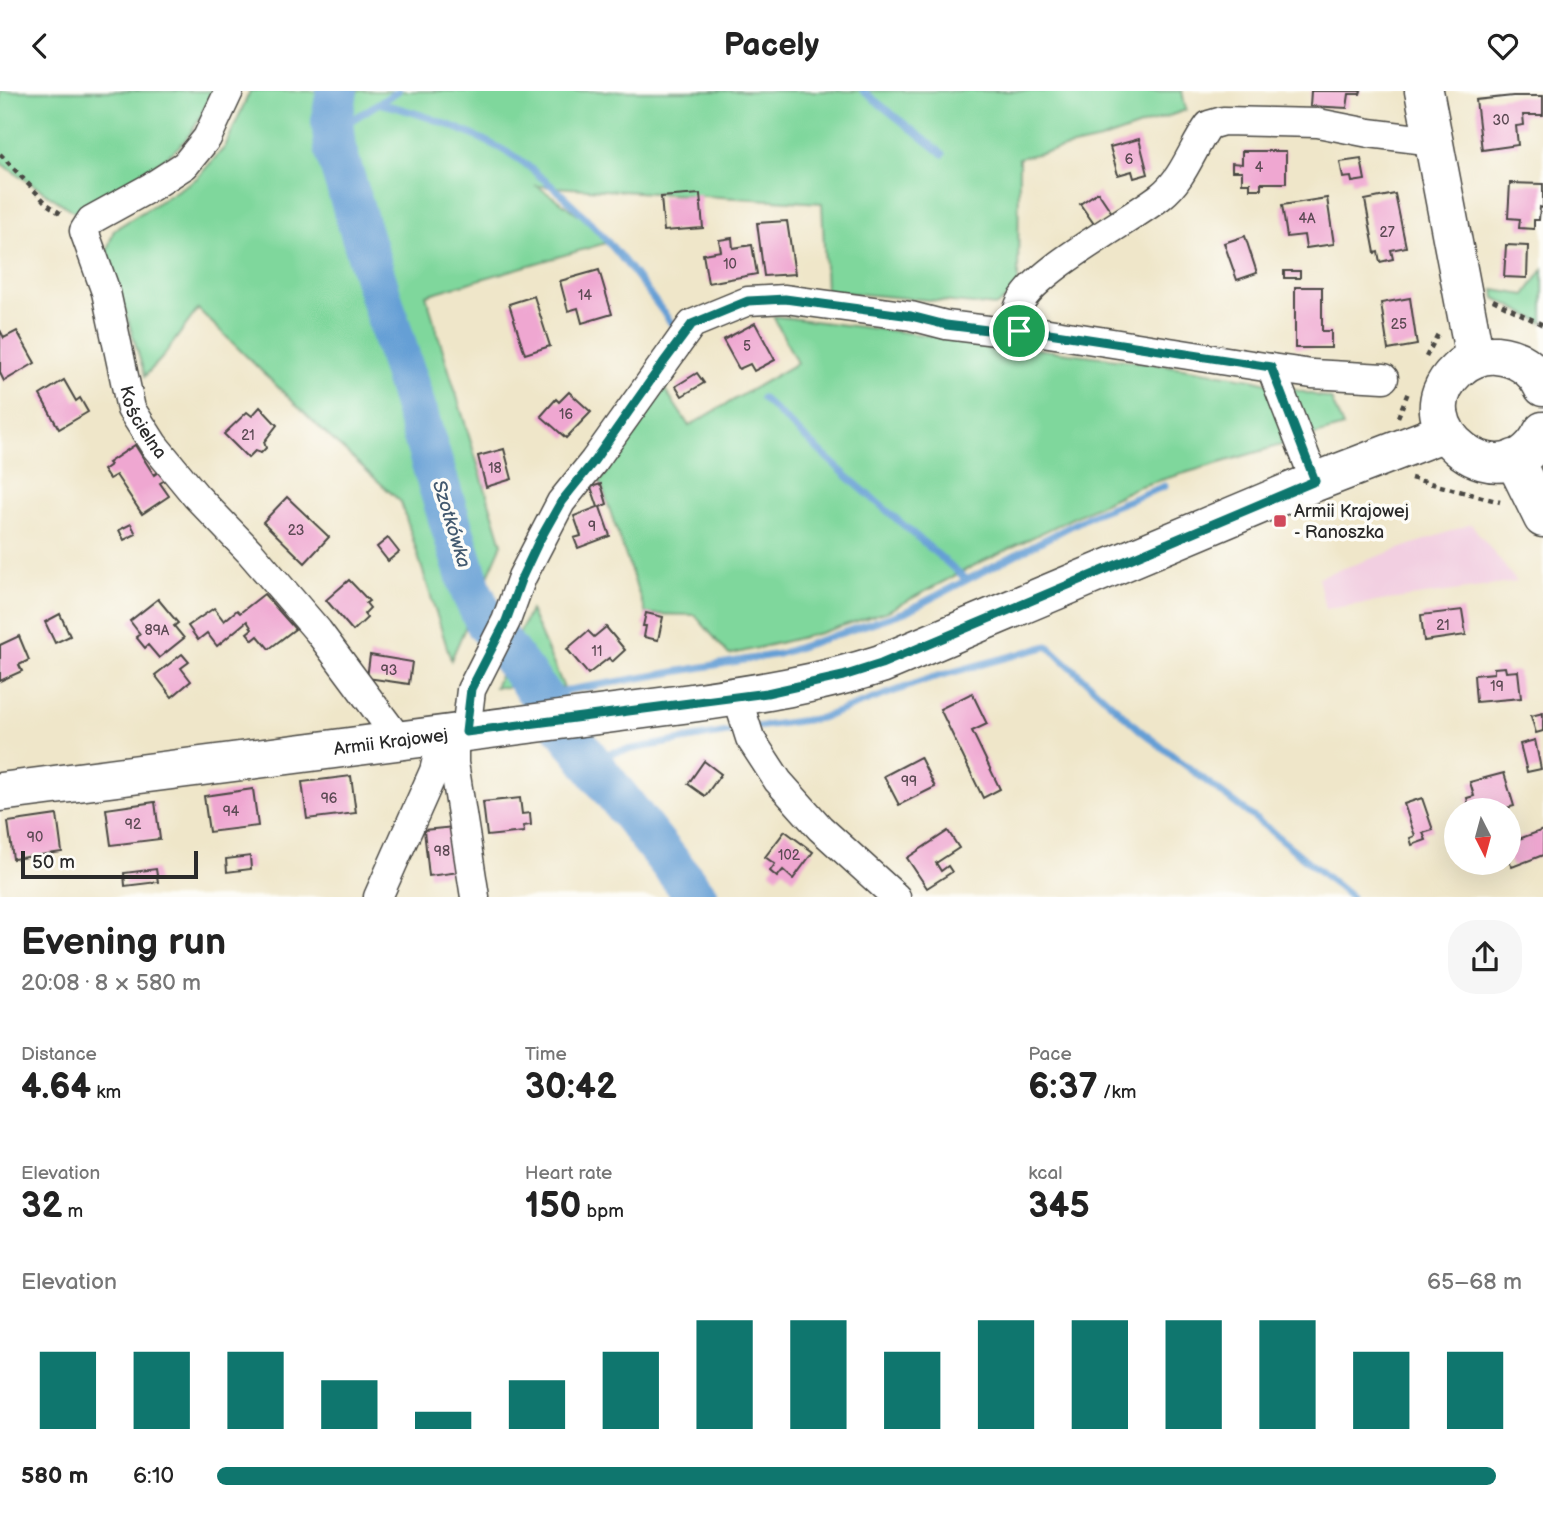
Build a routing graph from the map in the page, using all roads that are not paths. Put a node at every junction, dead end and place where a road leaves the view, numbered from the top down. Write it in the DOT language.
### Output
graph roads {
  1 [pos="229,91"];
  2 [pos="1424,91"];
  3 [pos="1434,141"];
  4 [pos="1019,331"];
  5 [pos="1475,358"];
  6 [pos="1271,367"];
  7 [pos="1384,378"];
  8 [pos="1543,387"];
  9 [pos="1543,431"];
  10 [pos="1445,432"];
  11 [pos="1514,459"];
  12 [pos="1315,481"];
  13 [pos="1526,511"];
  14 [pos="737,697"];
  15 [pos="454,733"];
  16 [pos="399,740"];
  17 [pos="0,792"];
  18 [pos="378,897"];
  19 [pos="475,897"];
  20 [pos="895,897"];
  1 -- 16 [label="street, Kościelna"];
  2 -- 3 [label="street"];
  3 -- 4 [label="street"];
  3 -- 5 [label="street"];
  4 -- 6 [label="street"];
  4 -- 15 [label="street"];
  5 -- 8 [label="street"];
  5 -- 10 [label="street"];
  6 -- 7 [label="street"];
  6 -- 12 [label="street"];
  9 -- 11 [label="street"];
  10 -- 11 [label="street"];
  10 -- 12 [label="street, Armii Krajowej"];
  11 -- 13 [label="street"];
  12 -- 14 [label="street, Armii Krajowej"];
  14 -- 15 [label="street, Armii Krajowej"];
  14 -- 20 [label="street"];
  15 -- 16 [label="street, Armii Krajowej"];
  15 -- 18 [label="street"];
  15 -- 19 [label="street"];
  16 -- 17 [label="street, Armii Krajowej"];
}
